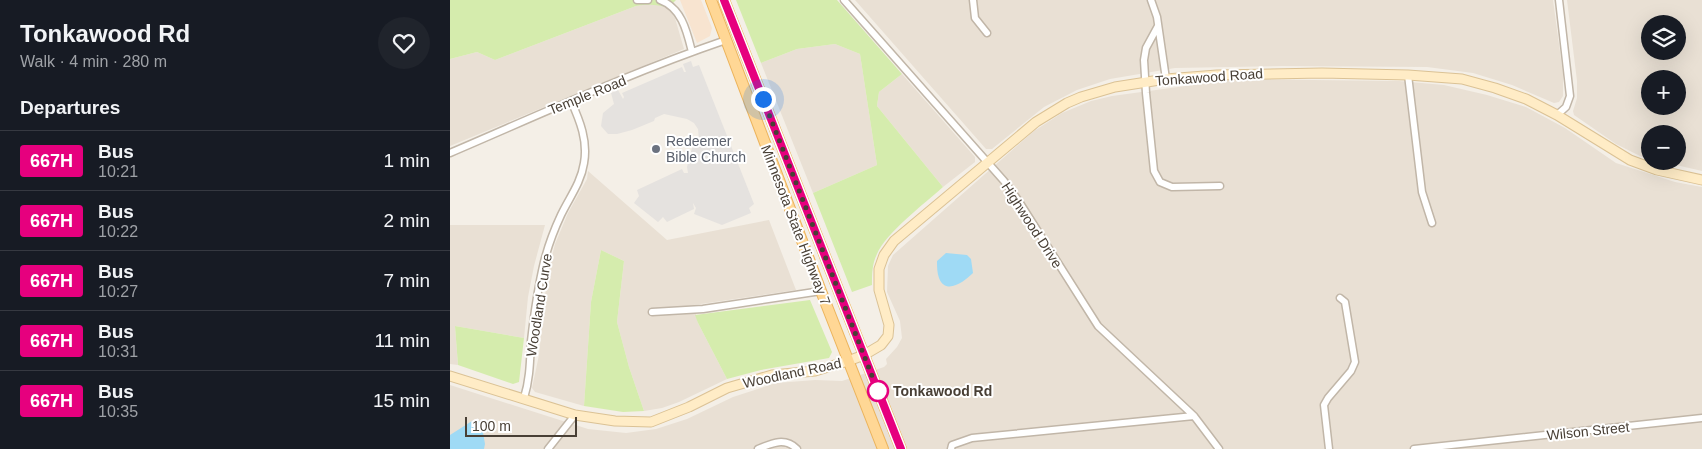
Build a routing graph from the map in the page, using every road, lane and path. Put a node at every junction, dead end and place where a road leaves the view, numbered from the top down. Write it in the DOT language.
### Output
graph roads {
  1 [pos="637,0"];
  2 [pos="648,0"];
  3 [pos="660,0"];
  4 [pos="711,0"];
  5 [pos="724,0"];
  6 [pos="844,0"];
  7 [pos="973,0"];
  8 [pos="1151,0"];
  9 [pos="1559,0"];
  10 [pos="1158,26"];
  11 [pos="987,33"];
  12 [pos="726,40"];
  13 [pos="692,52"];
  14 [pos="1408,75"];
  15 [pos="1166,79"];
  16 [pos="1145,82"];
  17 [pos="571,101"];
  18 [pos="1557,115"];
  19 [pos="450,153"];
  20 [pos="987,162"];
  21 [pos="1702,180"];
  22 [pos="1220,186"];
  23 [pos="1432,222"];
  24 [pos="821,291"];
  25 [pos="1340,298"];
  26 [pos="652,312"];
  27 [pos="864,355"];
  28 [pos="848,361"];
  29 [pos="450,376"];
  30 [pos="524,398"];
  31 [pos="575,415"];
  32 [pos="1194,416"];
  33 [pos="1702,418"];
  34 [pos="548,449"];
  35 [pos="758,449"];
  36 [pos="797,449"];
  37 [pos="883,449"];
  38 [pos="900,449"];
  39 [pos="951,449"];
  40 [pos="1220,449"];
  41 [pos="1329,449"];
  42 [pos="1414,449"];
  1 -- 2 [label="street"];
  3 -- 13 [label="street"];
  4 -- 12 [label="main road, Minnesota State Highway 7"];
  5 -- 27 [label="main road, Minnesota State Highway 7"];
  6 -- 20 [label="street, Highwood Drive"];
  7 -- 11 [label="street"];
  8 -- 10 [label="street"];
  9 -- 18 [label="street"];
  10 -- 15 [label="street"];
  10 -- 16 [label="street"];
  12 -- 13 [label="street, Temple Road"];
  12 -- 24 [label="main road, Minnesota State Highway 7"];
  13 -- 17 [label="street, Temple Road"];
  14 -- 15 [label="street, Tonkawood Road"];
  14 -- 18 [label="street, Tonkawood Road"];
  14 -- 23 [label="street"];
  15 -- 16 [label="street, Tonkawood Road"];
  16 -- 20 [label="street, Tonkawood Road"];
  16 -- 22 [label="street"];
  17 -- 19 [label="street, Temple Road"];
  17 -- 30 [label="street, Woodland Curve"];
  18 -- 21 [label="street, Tonkawood Road"];
  20 -- 27 [label="street, Tonkawood Road"];
  20 -- 32 [label="street, Highwood Drive"];
  24 -- 26 [label="street"];
  24 -- 28 [label="main road, Minnesota State Highway 7"];
  25 -- 41 [label="street"];
  27 -- 28 [label="street, Tonkawood Road"];
  27 -- 38 [label="main road, Minnesota State Highway 7"];
  28 -- 31 [label="street, Woodland Road"];
  28 -- 37 [label="main road, Minnesota State Highway 7"];
  29 -- 30 [label="street, Woodland Road"];
  30 -- 31 [label="street, Woodland Road"];
  31 -- 34 [label="street"];
  32 -- 39 [label="street"];
  32 -- 40 [label="street, Highwood Drive"];
  33 -- 42 [label="street, Wilson Street"];
  35 -- 36 [label="street"];
}
